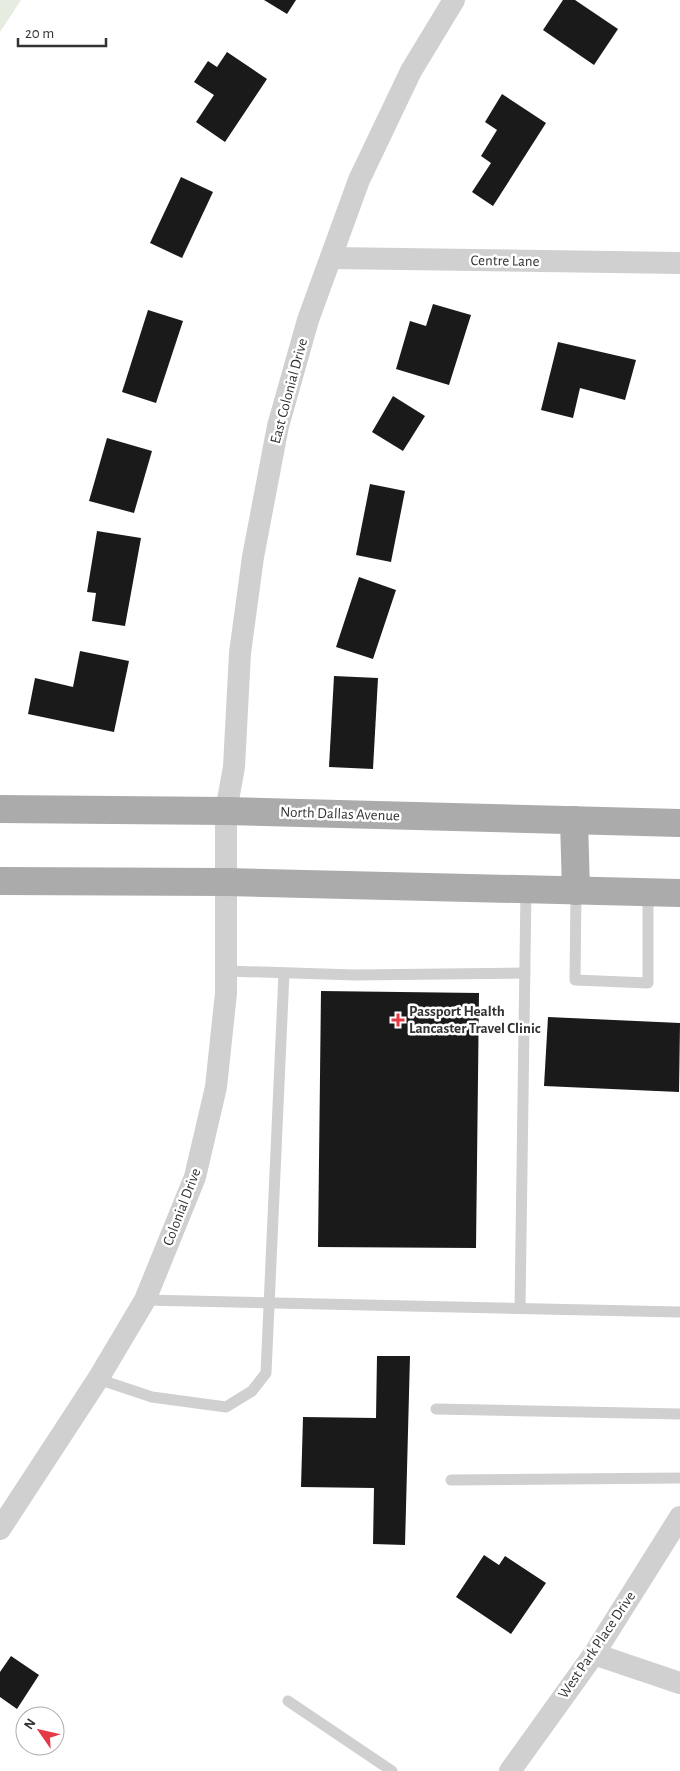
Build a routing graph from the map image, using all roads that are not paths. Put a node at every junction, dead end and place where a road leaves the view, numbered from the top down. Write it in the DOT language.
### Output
graph roads {
  1 [pos="454,0"];
  2 [pos="330,258"];
  3 [pos="680,263"];
  4 [pos="0,809"];
  5 [pos="226,811"];
  6 [pos="574,820"];
  7 [pos="680,823"];
  8 [pos="0,881"];
  9 [pos="226,882"];
  10 [pos="526,890"];
  11 [pos="576,891"];
  12 [pos="648,893"];
  13 [pos="680,894"];
  14 [pos="226,971"];
  15 [pos="284,973"];
  16 [pos="525,973"];
  17 [pos="145,1300"];
  18 [pos="269,1303"];
  19 [pos="520,1308"];
  20 [pos="680,1312"];
  21 [pos="98,1379"];
  22 [pos="436,1409"];
  23 [pos="680,1414"];
  24 [pos="680,1478"];
  25 [pos="451,1480"];
  26 [pos="680,1517"];
  27 [pos="0,1529"];
  28 [pos="594,1654"];
  29 [pos="680,1683"];
  30 [pos="288,1701"];
  31 [pos="392,1771"];
  32 [pos="510,1771"];
  1 -- 2 [label="street, East Colonial Drive"];
  2 -- 3 [label="street, Centre Lane"];
  2 -- 5 [label="street, East Colonial Drive"];
  4 -- 5 [label="main road, North Dallas Avenue"];
  5 -- 6 [label="main road, North Dallas Avenue"];
  5 -- 9 [label="street, Colonial Drive"];
  6 -- 7 [label="main road, North Dallas Avenue"];
  6 -- 11 [label="main road"];
  8 -- 9 [label="main road"];
  9 -- 10 [label="main road"];
  9 -- 14 [label="street, Colonial Drive"];
  10 -- 11 [label="main road"];
  10 -- 16 [label="lane"];
  11 -- 12 [label="main road"];
  11 -- 12 [label="lane"];
  12 -- 13 [label="main road"];
  14 -- 15 [label="lane"];
  14 -- 17 [label="street, Colonial Drive"];
  15 -- 16 [label="lane"];
  15 -- 18 [label="lane"];
  16 -- 19 [label="lane"];
  17 -- 18 [label="lane"];
  17 -- 21 [label="street, Colonial Drive"];
  18 -- 19 [label="lane"];
  18 -- 21 [label="lane"];
  19 -- 20 [label="lane"];
  21 -- 27 [label="street, Colonial Drive"];
  22 -- 23 [label="lane"];
  24 -- 25 [label="lane"];
  26 -- 28 [label="street, West Park Place Drive"];
  28 -- 29 [label="street"];
  28 -- 32 [label="street, West Park Place Drive"];
  30 -- 31 [label="lane"];
}
